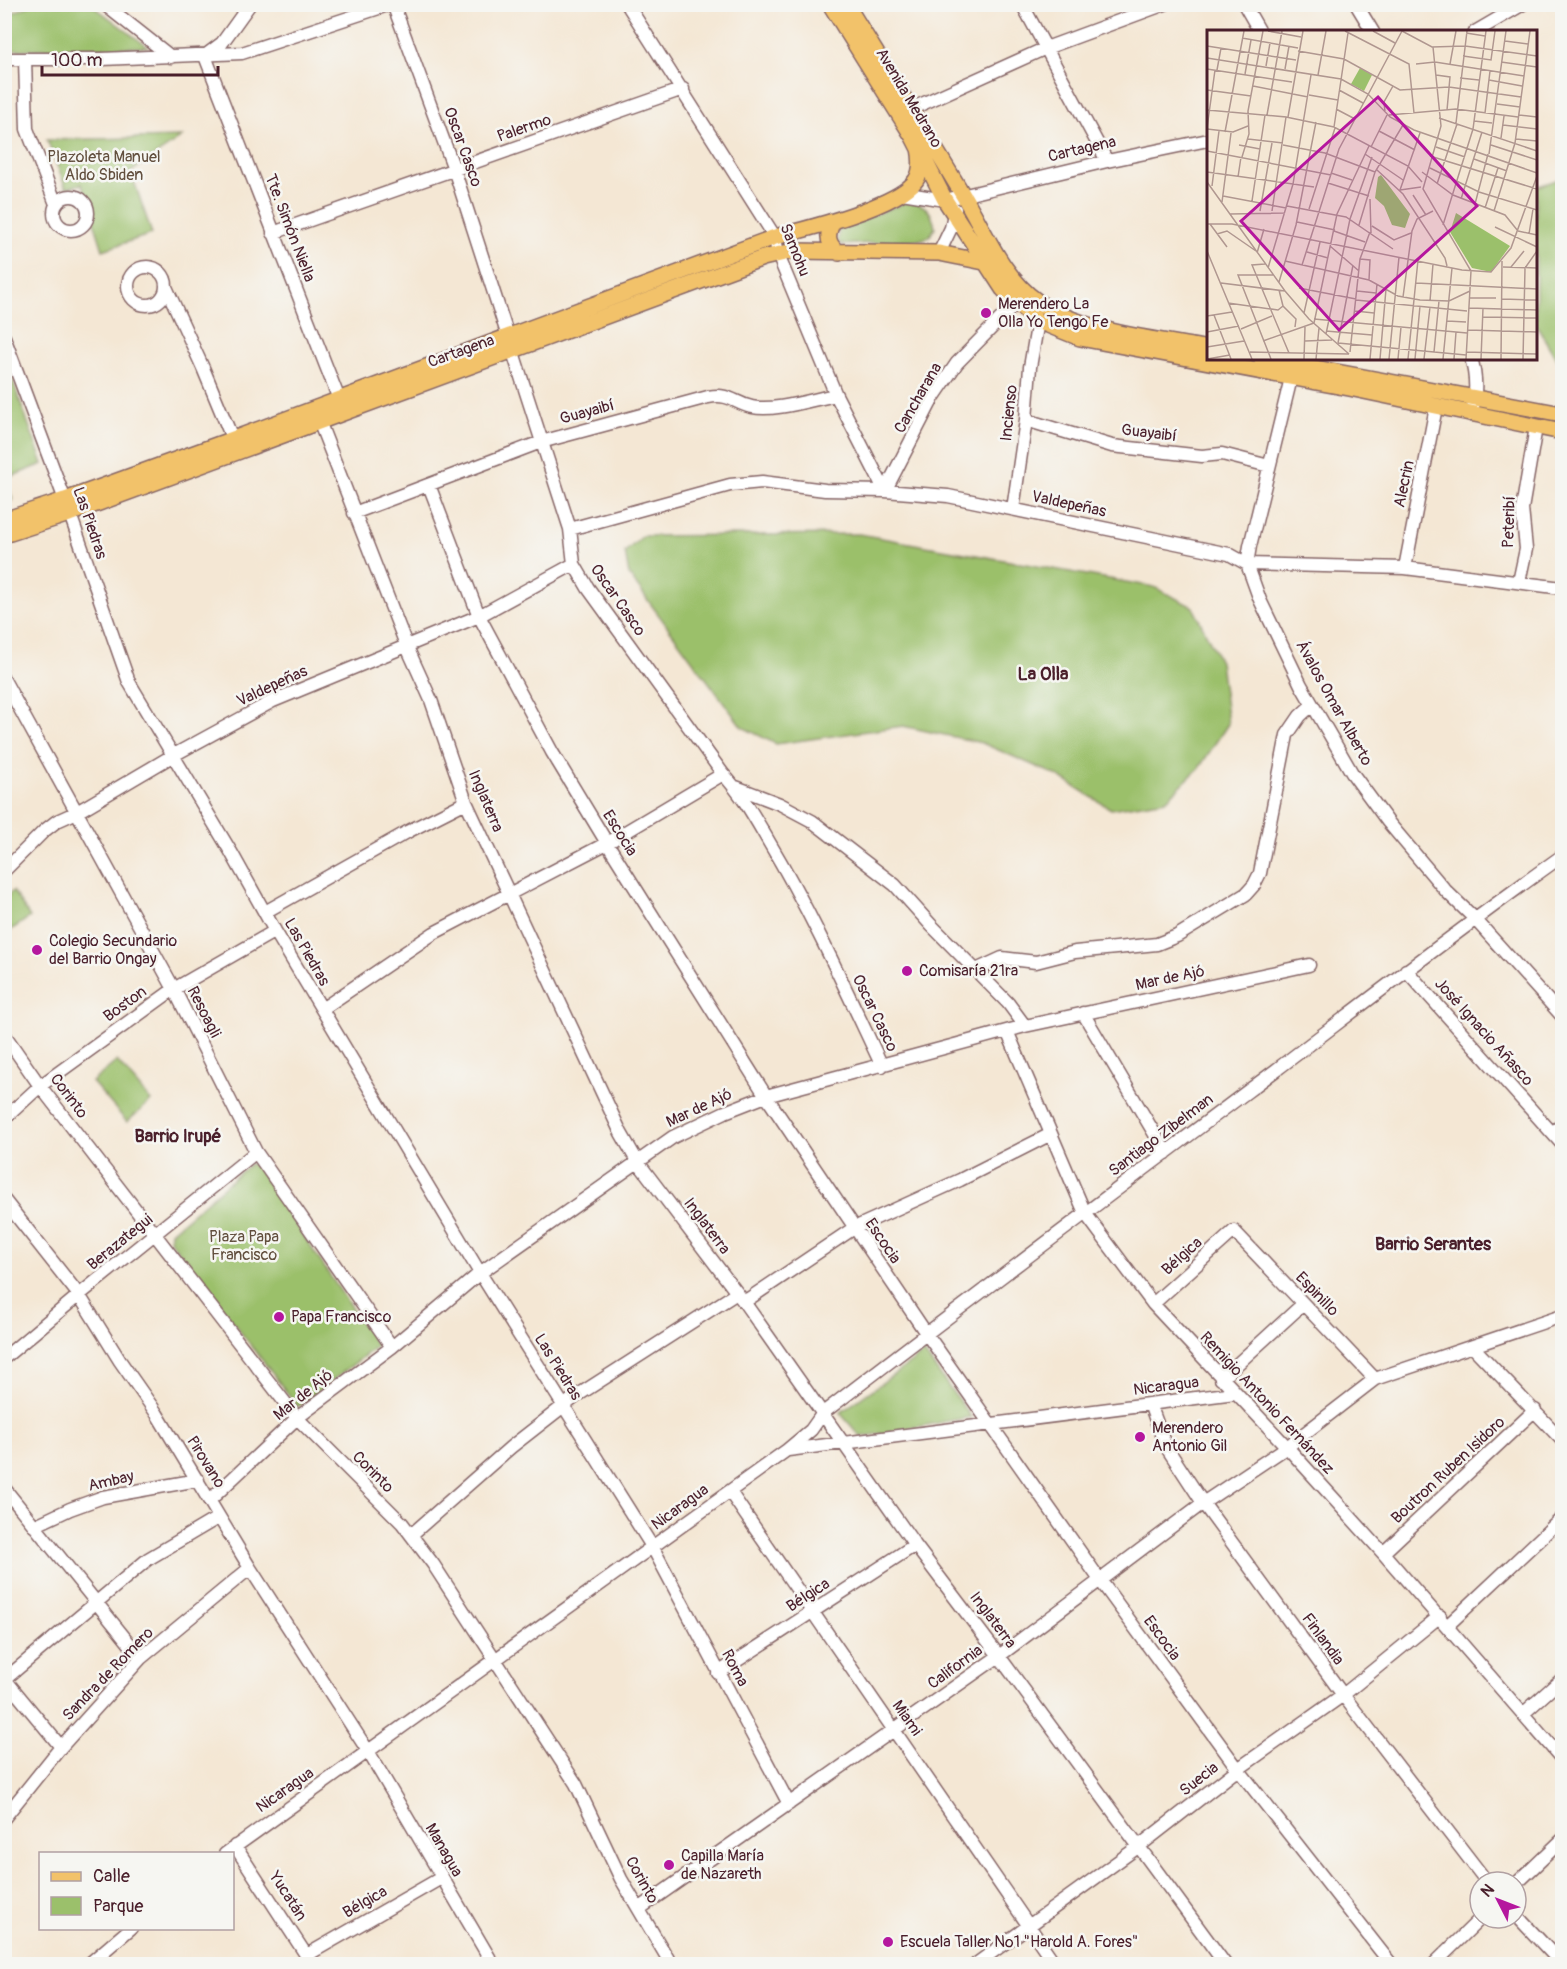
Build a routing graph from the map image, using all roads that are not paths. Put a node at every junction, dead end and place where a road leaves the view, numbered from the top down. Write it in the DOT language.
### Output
graph roads {
  1 [pos="104,4"];
  2 [pos="250,4"];
  3 [pos="392,4"];
  4 [pos="627,4"];
  5 [pos="1022,4"];
  6 [pos="1165,4"];
  7 [pos="1245,4"];
  8 [pos="1356,4"];
  9 [pos="1523,4"];
  10 [pos="838,6"];
  11 [pos="1134,9"];
  12 [pos="1259,30"];
  13 [pos="1371,30"];
  14 [pos="1478,30"];
  15 [pos="1046,48"];
  16 [pos="205,56"];
  17 [pos="171,57"];
  18 [pos="4,59"];
  19 [pos="25,59"];
  20 [pos="683,89"];
  21 [pos="911,109"];
  22 [pos="1207,140"];
  23 [pos="919,148"];
  24 [pos="1107,161"];
  25 [pos="454,169"];
  26 [pos="902,193"];
  27 [pos="964,196"];
  28 [pos="56,204"];
  29 [pos="949,206"];
  30 [pos="833,222"];
  31 [pos="273,233"];
  32 [pos="775,237"];
  33 [pos="839,253"];
  34 [pos="939,254"];
  35 [pos="778,255"];
  36 [pos="984,262"];
  37 [pos="166,287"];
  38 [pos="1016,303"];
  39 [pos="1038,321"];
  40 [pos="509,336"];
  41 [pos="5,338"];
  42 [pos="1207,349"];
  43 [pos="513,351"];
  44 [pos="1271,360"];
  45 [pos="1472,360"];
  46 [pos="1291,378"];
  47 [pos="836,394"];
  48 [pos="1475,399"];
  49 [pos="341,406"];
  50 [pos="1436,407"];
  51 [pos="1563,414"];
  52 [pos="1471,415"];
  53 [pos="1026,420"];
  54 [pos="319,421"];
  55 [pos="1536,427"];
  56 [pos="1563,432"];
  57 [pos="541,442"];
  58 [pos="235,445"];
  59 [pos="1269,466"];
  60 [pos="429,485"];
  61 [pos="885,491"];
  62 [pos="67,507"];
  63 [pos="1013,509"];
  64 [pos="354,513"];
  65 [pos="4,520"];
  66 [pos="570,529"];
  67 [pos="4,535"];
  68 [pos="574,564"];
  69 [pos="1247,564"];
  70 [pos="1405,568"];
  71 [pos="1520,582"];
  72 [pos="1563,588"];
  73 [pos="478,616"];
  74 [pos="407,647"];
  75 [pos="4,680"];
  76 [pos="1312,705"];
  77 [pos="172,756"];
  78 [pos="723,774"];
  79 [pos="736,788"];
  80 [pos="466,802"];
  81 [pos="77,812"];
  82 [pos="607,843"];
  83 [pos="1563,856"];
  84 [pos="4,871"];
  85 [pos="510,895"];
  86 [pos="265,912"];
  87 [pos="1474,918"];
  88 [pos="275,931"];
  89 [pos="1309,965"];
  90 [pos="976,970"];
  91 [pos="1406,970"];
  92 [pos="174,990"];
  93 [pos="322,1009"];
  94 [pos="1083,1013"];
  95 [pos="1563,1016"];
  96 [pos="1025,1026"];
  97 [pos="1007,1031"];
  98 [pos="4,1034"];
  99 [pos="882,1066"];
  100 [pos="40,1086"];
  101 [pos="766,1096"];
  102 [pos="4,1119"];
  103 [pos="1563,1124"];
  104 [pos="1553,1133"];
  105 [pos="1051,1134"];
  106 [pos="1563,1144"];
  107 [pos="256,1152"];
  108 [pos="1166,1153"];
  109 [pos="637,1161"];
  110 [pos="4,1200"];
  111 [pos="1085,1213"];
  112 [pos="854,1228"];
  113 [pos="1234,1232"];
  114 [pos="155,1235"];
  115 [pos="480,1273"];
  116 [pos="79,1295"];
  117 [pos="741,1297"];
  118 [pos="1153,1304"];
  119 [pos="1303,1304"];
  120 [pos="1563,1316"];
  121 [pos="926,1333"];
  122 [pos="392,1347"];
  123 [pos="1473,1347"];
  124 [pos="4,1358"];
  125 [pos="1221,1379"];
  126 [pos="1375,1379"];
  127 [pos="1235,1393"];
  128 [pos="1150,1404"];
  129 [pos="563,1407"];
  130 [pos="1535,1410"];
  131 [pos="823,1413"];
  132 [pos="297,1418"];
  133 [pos="991,1425"];
  134 [pos="1563,1440"];
  135 [pos="842,1443"];
  136 [pos="1287,1447"];
  137 [pos="787,1450"];
  138 [pos="198,1480"];
  139 [pos="4,1488"];
  140 [pos="730,1492"];
  141 [pos="210,1500"];
  142 [pos="1203,1503"];
  143 [pos="219,1516"];
  144 [pos="1563,1518"];
  145 [pos="34,1526"];
  146 [pos="411,1535"];
  147 [pos="915,1545"];
  148 [pos="653,1548"];
  149 [pos="1383,1553"];
  150 [pos="250,1568"];
  151 [pos="1100,1580"];
  152 [pos="96,1602"];
  153 [pos="812,1612"];
  154 [pos="1443,1621"];
  155 [pos="999,1656"];
  156 [pos="141,1658"];
  157 [pos="494,1660"];
  158 [pos="718,1673"];
  159 [pos="1563,1678"];
  160 [pos="5,1679"];
  161 [pos="1342,1695"];
  162 [pos="1524,1713"];
  163 [pos="895,1730"];
  164 [pos="61,1748"];
  165 [pos="368,1751"];
  166 [pos="1563,1759"];
  167 [pos="1238,1769"];
  168 [pos="789,1804"];
  169 [pos="4,1818"];
  170 [pos="1563,1840"];
  171 [pos="1138,1847"];
  172 [pos="230,1850"];
  173 [pos="234,1856"];
  174 [pos="1478,1870"];
  175 [pos="1528,1873"];
  176 [pos="441,1878"];
  177 [pos="639,1909"];
  178 [pos="1028,1927"];
  179 [pos="1528,1928"];
  180 [pos="130,1930"];
  181 [pos="1469,1930"];
  182 [pos="309,1960"];
  183 [pos="89,1965"];
  184 [pos="493,1965"];
  185 [pos="671,1965"];
  186 [pos="976,1965"];
  187 [pos="1055,1965"];
  188 [pos="1225,1965"];
  189 [pos="1391,1965"];
  190 [pos="1434,1965"];
  191 [pos="1562,1965"];
  1 -- 17 [label="street"];
  2 -- 16 [label="street"];
  3 -- 16 [label="street"];
  3 -- 25 [label="street, Oscar Casco"];
  4 -- 20 [label="street, Samohu"];
  5 -- 15 [label="street"];
  6 -- 11 [label="street"];
  7 -- 12 [label="street"];
  8 -- 13 [label="street"];
  9 -- 14 [label="street"];
  10 -- 21 [label="main road, Avenida Medrano"];
  10 -- 23 [label="main road, Avenida Medrano"];
  11 -- 15 [label="street"];
  15 -- 21 [label="street"];
  15 -- 24 [label="street"];
  16 -- 17 [label="street"];
  16 -- 31 [label="street, Tte. Simón Niella"];
  17 -- 19 [label="street"];
  18 -- 19 [label="street"];
  19 -- 28 [label="street"];
  20 -- 25 [label="street, Palermo"];
  20 -- 32 [label="street, Samohu"];
  21 -- 27 [label="main road, Avenida Medrano"];
  22 -- 24 [label="street, Cartagena"];
  23 -- 26 [label="main road, Cartagena"];
  23 -- 29 [label="main road, Avenida Medrano"];
  24 -- 27 [label="street, Cartagena"];
  25 -- 31 [label="street, Palermo"];
  25 -- 40 [label="street, Oscar Casco"];
  26 -- 29 [label="street"];
  26 -- 30 [label="main road, Cartagena"];
  27 -- 29 [label="street"];
  27 -- 42 [label="main road, Avenida Medrano"];
  29 -- 34 [label="street"];
  29 -- 36 [label="main road, Avenida Medrano"];
  30 -- 32 [label="main road, Cartagena"];
  30 -- 33 [label="main road"];
  31 -- 49 [label="street, Tte. Simón Niella"];
  32 -- 35 [label="street, Samohu"];
  32 -- 40 [label="main road, Cartagena"];
  33 -- 34 [label="main road, Cartagena"];
  33 -- 35 [label="main road, Cartagena"];
  34 -- 36 [label="main road, Cartagena"];
  35 -- 43 [label="main road, Cartagena"];
  35 -- 47 [label="street, Samohu"];
  36 -- 38 [label="main road, Avenida Medrano"];
  37 -- 58 [label="street"];
  38 -- 39 [label="main road, Avenida Medrano"];
  38 -- 61 [label="street, Cancharana"];
  39 -- 46 [label="main road, Avenida Medrano"];
  39 -- 53 [label="street, Incienso"];
  40 -- 43 [label="street, Oscar Casco"];
  40 -- 49 [label="main road, Cartagena"];
  41 -- 62 [label="street, Las Piedras"];
  43 -- 49 [label="main road, Cartagena"];
  43 -- 57 [label="street, Oscar Casco"];
  44 -- 48 [label="main road"];
  45 -- 48 [label="street"];
  46 -- 50 [label="main road, Avenida Medrano"];
  46 -- 59 [label="street"];
  47 -- 57 [label="street, Guayaibí"];
  47 -- 61 [label="street, Samohu"];
  48 -- 51 [label="main road"];
  48 -- 52 [label="street"];
  49 -- 54 [label="main road, Cartagena"];
  49 -- 58 [label="main road, Cartagena"];
  50 -- 52 [label="main road, Avenida Medrano"];
  50 -- 70 [label="street, Alecrin"];
  52 -- 55 [label="main road, Avenida Medrano"];
  53 -- 59 [label="street, Guayaibí"];
  53 -- 63 [label="street, Incienso"];
  54 -- 58 [label="main road, Cartagena"];
  54 -- 64 [label="street, Inglaterra"];
  55 -- 56 [label="main road, Avenida Medrano"];
  55 -- 71 [label="street, Peteribí"];
  57 -- 60 [label="street, Guayaibí"];
  57 -- 66 [label="street, Oscar Casco"];
  58 -- 62 [label="main road, Cartagena"];
  59 -- 69 [label="street"];
  60 -- 64 [label="street, Guayaibí"];
  60 -- 73 [label="street, Escocia"];
  61 -- 63 [label="street, Valdepeñas"];
  61 -- 66 [label="street, Valdepeñas"];
  62 -- 65 [label="main road, Cartagena"];
  62 -- 67 [label="main road, Cartagena"];
  62 -- 77 [label="street, Las Piedras"];
  63 -- 69 [label="street, Valdepeñas"];
  64 -- 74 [label="street, Inglaterra"];
  66 -- 68 [label="street, Oscar Casco"];
  68 -- 73 [label="street, Valdepeñas"];
  68 -- 78 [label="street, Oscar Casco"];
  69 -- 70 [label="street, Valdepeñas"];
  69 -- 76 [label="street, Ávalos Omar Alberto"];
  70 -- 71 [label="street, Valdepeñas"];
  71 -- 72 [label="street, Valdepeñas"];
  73 -- 74 [label="street, Valdepeñas"];
  73 -- 82 [label="street, Escocia"];
  74 -- 77 [label="street, Valdepeñas"];
  74 -- 80 [label="street, Inglaterra"];
  75 -- 81 [label="street, Resoagli"];
  76 -- 87 [label="street, Ávalos Omar Alberto"];
  76 -- 90 [label="street"];
  77 -- 81 [label="street, Valdepeñas"];
  77 -- 86 [label="street, Las Piedras"];
  78 -- 79 [label="street, Oscar Casco"];
  78 -- 82 [label="street"];
  79 -- 90 [label="street"];
  79 -- 99 [label="street, Oscar Casco"];
  80 -- 85 [label="street, Inglaterra"];
  80 -- 86 [label="street"];
  81 -- 84 [label="street, Valdepeñas"];
  81 -- 92 [label="street, Resoagli"];
  82 -- 85 [label="street"];
  82 -- 101 [label="street, Escocia"];
  83 -- 87 [label="street, Santiago Zibelman"];
  85 -- 93 [label="street"];
  85 -- 109 [label="street, Inglaterra"];
  86 -- 88 [label="street, Las Piedras"];
  87 -- 91 [label="street, Santiago Zibelman"];
  87 -- 95 [label="street, Ávalos Omar Alberto"];
  88 -- 92 [label="street, Boston"];
  88 -- 93 [label="street, Las Piedras"];
  89 -- 94 [label="street, Mar de Ajó"];
  90 -- 96 [label="street"];
  91 -- 104 [label="street, José Ignacio Añasco"];
  91 -- 108 [label="street, Santiago Zibelman"];
  92 -- 100 [label="street, Boston"];
  92 -- 107 [label="street, Resoagli"];
  93 -- 115 [label="street, Las Piedras"];
  94 -- 96 [label="street, Mar de Ajó"];
  94 -- 108 [label="street"];
  96 -- 97 [label="street, Mar de Ajó"];
  97 -- 99 [label="street, Mar de Ajó"];
  97 -- 105 [label="street, Remigio Antonio Fernández"];
  98 -- 100 [label="street, Corinto"];
  99 -- 101 [label="street, Mar de Ajó"];
  100 -- 102 [label="street, Boston"];
  100 -- 114 [label="street, Corinto"];
  101 -- 109 [label="street, Mar de Ajó"];
  101 -- 112 [label="street, Escocia"];
  103 -- 104 [label="street"];
  104 -- 106 [label="street, José Ignacio Añasco"];
  105 -- 111 [label="street, Remigio Antonio Fernández"];
  105 -- 112 [label="street"];
  107 -- 114 [label="street, Berazategui"];
  107 -- 122 [label="street, Resoagli"];
  108 -- 111 [label="street, Santiago Zibelman"];
  109 -- 115 [label="street, Mar de Ajó"];
  109 -- 117 [label="street, Inglaterra"];
  110 -- 116 [label="street, Pirovano"];
  111 -- 118 [label="street, Remigio Antonio Fernández"];
  111 -- 121 [label="street, Santiago Zibelman"];
  112 -- 117 [label="street"];
  112 -- 121 [label="street, Escocia"];
  113 -- 118 [label="street, Bélgica"];
  113 -- 119 [label="street, Espinillo"];
  114 -- 116 [label="street, Berazategui"];
  114 -- 132 [label="street, Corinto"];
  115 -- 122 [label="street, Mar de Ajó"];
  115 -- 129 [label="street, Las Piedras"];
  116 -- 124 [label="street, Berazategui"];
  116 -- 138 [label="street, Pirovano"];
  117 -- 129 [label="street"];
  117 -- 131 [label="street, Inglaterra"];
  118 -- 125 [label="street, Remigio Antonio Fernández"];
  119 -- 125 [label="street, Nicaragua"];
  119 -- 126 [label="street, Espinillo"];
  120 -- 123 [label="street"];
  121 -- 131 [label="street, Santiago Zibelman"];
  121 -- 133 [label="street, Escocia"];
  122 -- 132 [label="street, Mar de Ajó"];
  123 -- 126 [label="street"];
  123 -- 130 [label="street"];
  125 -- 127 [label="street, Remigio Antonio Fernández"];
  126 -- 136 [label="street"];
  127 -- 128 [label="street, Nicaragua"];
  127 -- 136 [label="street, Remigio Antonio Fernández"];
  128 -- 133 [label="street, Nicaragua"];
  128 -- 142 [label="street, Finlandia"];
  129 -- 146 [label="street"];
  129 -- 148 [label="street, Las Piedras"];
  130 -- 134 [label="street"];
  130 -- 149 [label="street, Boutron Ruben Isidoro"];
  131 -- 135 [label="street, Inglaterra"];
  131 -- 137 [label="street, Santiago Zibelman"];
  132 -- 141 [label="street, Mar de Ajó"];
  132 -- 146 [label="street, Corinto"];
  133 -- 135 [label="street, Nicaragua"];
  133 -- 151 [label="street, Escocia"];
  135 -- 137 [label="street, Nicaragua"];
  135 -- 147 [label="street, Inglaterra"];
  136 -- 142 [label="street, California"];
  136 -- 149 [label="street, Remigio Antonio Fernández"];
  137 -- 140 [label="street, Nicaragua"];
  138 -- 141 [label="street, Pirovano"];
  138 -- 145 [label="street, Ambay"];
  139 -- 145 [label="street"];
  140 -- 148 [label="street, Nicaragua"];
  140 -- 153 [label="street, Miami"];
  141 -- 143 [label="street, Pirovano"];
  142 -- 151 [label="street, California"];
  142 -- 161 [label="street, Finlandia"];
  143 -- 150 [label="street, Pirovano"];
  143 -- 152 [label="street"];
  144 -- 154 [label="street, Suecia"];
  145 -- 152 [label="street"];
  146 -- 157 [label="street, Corinto"];
  147 -- 153 [label="street, Bélgica"];
  147 -- 155 [label="street, Inglaterra"];
  148 -- 157 [label="street, Nicaragua"];
  148 -- 158 [label="street, Roma"];
  149 -- 154 [label="street, Remigio Antonio Fernández"];
  150 -- 156 [label="street, Sandra de Romero"];
  150 -- 165 [label="street, Pirovano"];
  151 -- 155 [label="street, California"];
  151 -- 167 [label="street, Escocia"];
  152 -- 156 [label="street"];
  152 -- 160 [label="street"];
  153 -- 158 [label="street, Bélgica"];
  153 -- 163 [label="street, Miami"];
  154 -- 161 [label="street, Suecia"];
  154 -- 162 [label="street, Remigio Antonio Fernández"];
  155 -- 163 [label="street, California"];
  155 -- 171 [label="street, Inglaterra"];
  156 -- 164 [label="street, Sandra de Romero"];
  157 -- 165 [label="street, Nicaragua"];
  157 -- 177 [label="street, Corinto"];
  158 -- 168 [label="street, Roma"];
  159 -- 162 [label="street"];
  160 -- 164 [label="street"];
  161 -- 167 [label="street, Suecia"];
  161 -- 174 [label="street, Finlandia"];
  162 -- 166 [label="street, Remigio Antonio Fernández"];
  163 -- 168 [label="street, California"];
  163 -- 178 [label="street, Miami"];
  164 -- 169 [label="street, Sandra de Romero"];
  165 -- 172 [label="street, Nicaragua"];
  165 -- 176 [label="street, Managua"];
  167 -- 171 [label="street, Suecia"];
  167 -- 189 [label="street, Escocia"];
  168 -- 177 [label="street, California"];
  170 -- 175 [label="street"];
  171 -- 178 [label="street, Suecia"];
  171 -- 188 [label="street, Inglaterra"];
  173 -- 182 [label="street, Yucatán"];
  176 -- 182 [label="street, Bélgica"];
  176 -- 184 [label="street, Managua"];
  177 -- 185 [label="street, Corinto"];
  178 -- 186 [label="street, Suecia"];
  178 -- 187 [label="street, Miami"];
  179 -- 191 [label="street"];
  180 -- 183 [label="street"];
  181 -- 190 [label="street"];
}
